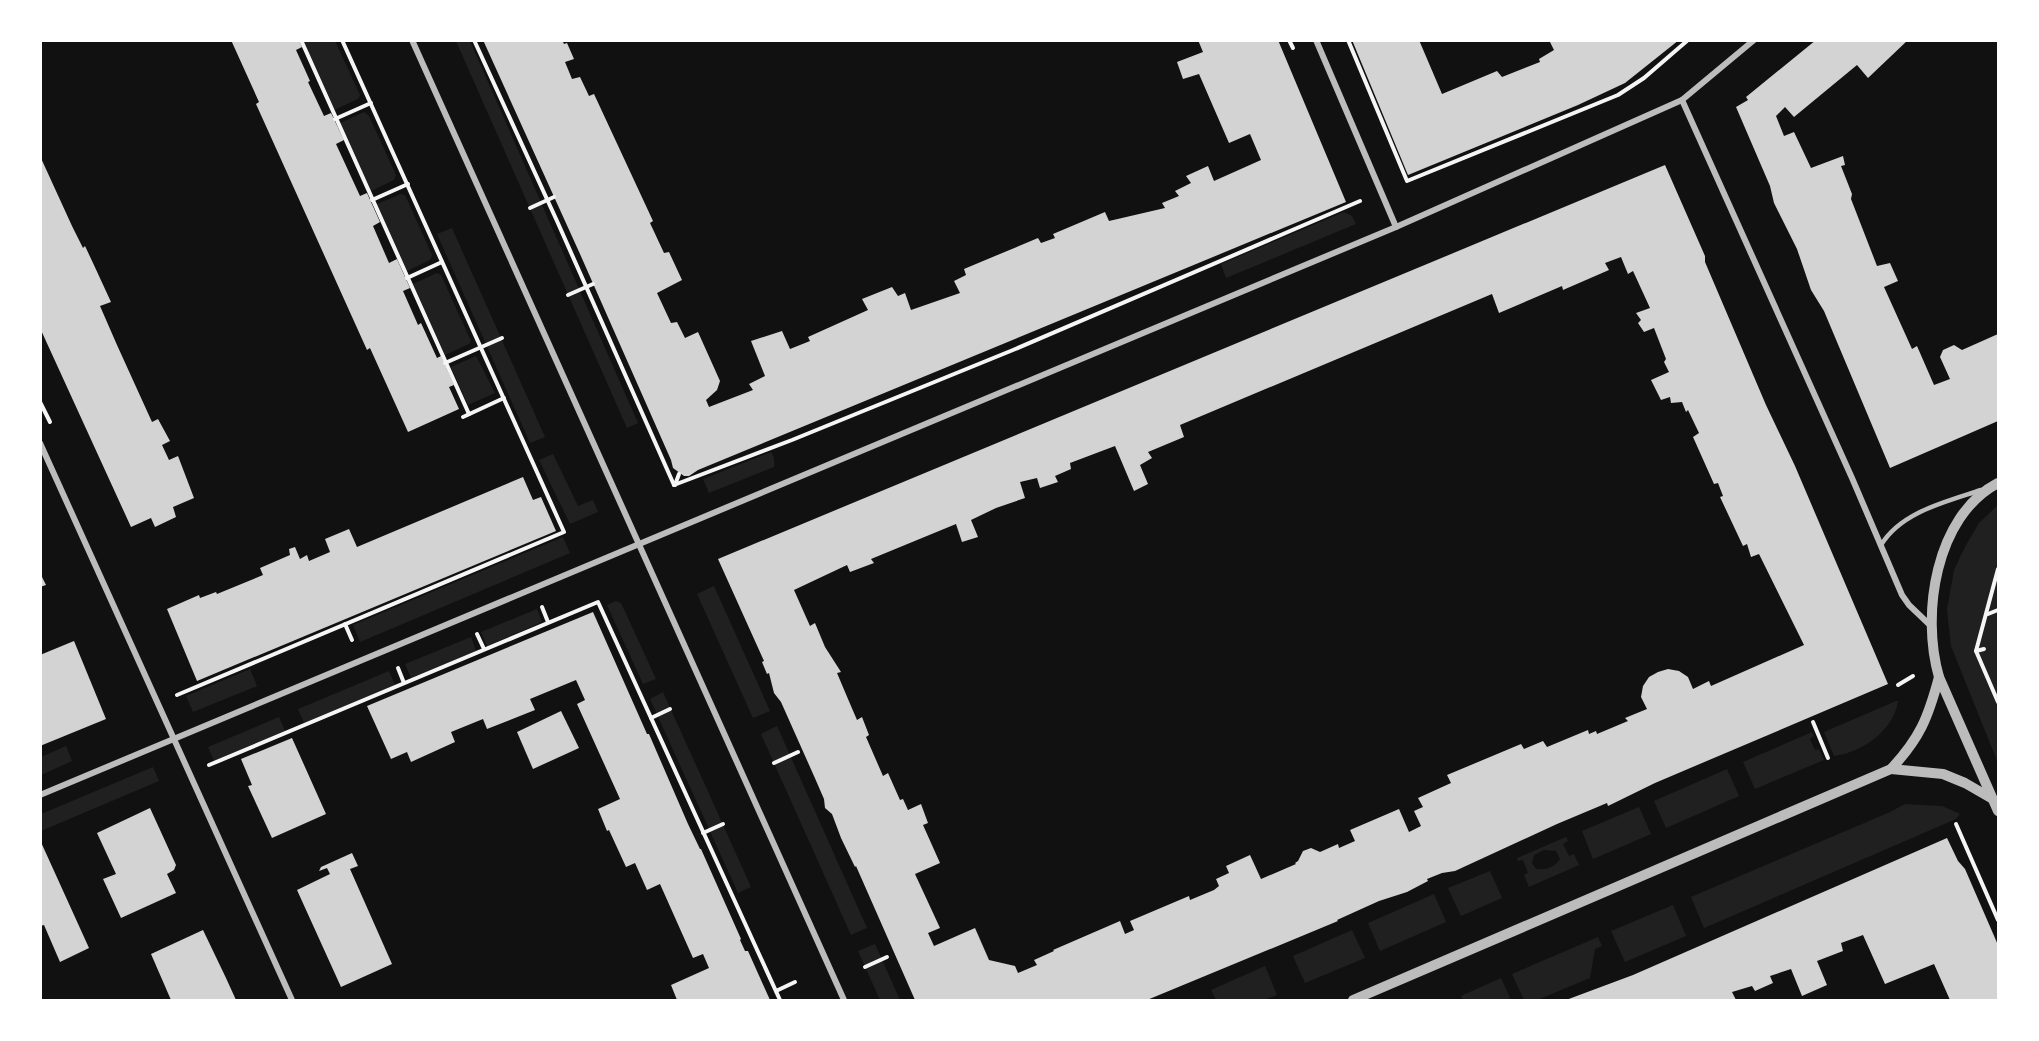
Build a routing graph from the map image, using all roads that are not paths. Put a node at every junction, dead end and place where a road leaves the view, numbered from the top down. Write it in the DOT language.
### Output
graph roads {
  1 [pos="411,40"];
  2 [pos="1316,40"];
  3 [pos="1754,40"];
  4 [pos="1682,100"];
  5 [pos="1395,227"];
  6 [pos="40,443"];
  7 [pos="1995,485"];
  8 [pos="637,544"];
  9 [pos="1881,545"];
  10 [pos="1932,627"];
  11 [pos="1939,677"];
  12 [pos="175,738"];
  13 [pos="1890,769"];
  14 [pos="40,795"];
  15 [pos="1991,798"];
  16 [pos="1998,811"];
  17 [pos="292,1000"];
  18 [pos="844,1000"];
  19 [pos="1353,1000"];
  1 -- 8 [label="street"];
  2 -- 5 [label="street"];
  3 -- 4 [label="street"];
  4 -- 5 [label="street"];
  4 -- 9 [label="street"];
  5 -- 8 [label="street"];
  6 -- 12 [label="street"];
  7 -- 9 [label="lane"];
  7 -- 10 [label="street"];
  8 -- 12 [label="street"];
  8 -- 18 [label="street"];
  9 -- 10 [label="street"];
  10 -- 11 [label="street"];
  11 -- 13 [label="street"];
  11 -- 15 [label="street"];
  12 -- 14 [label="street"];
  12 -- 17 [label="street"];
  13 -- 15 [label="street"];
  13 -- 19 [label="street"];
  15 -- 16 [label="street"];
}
